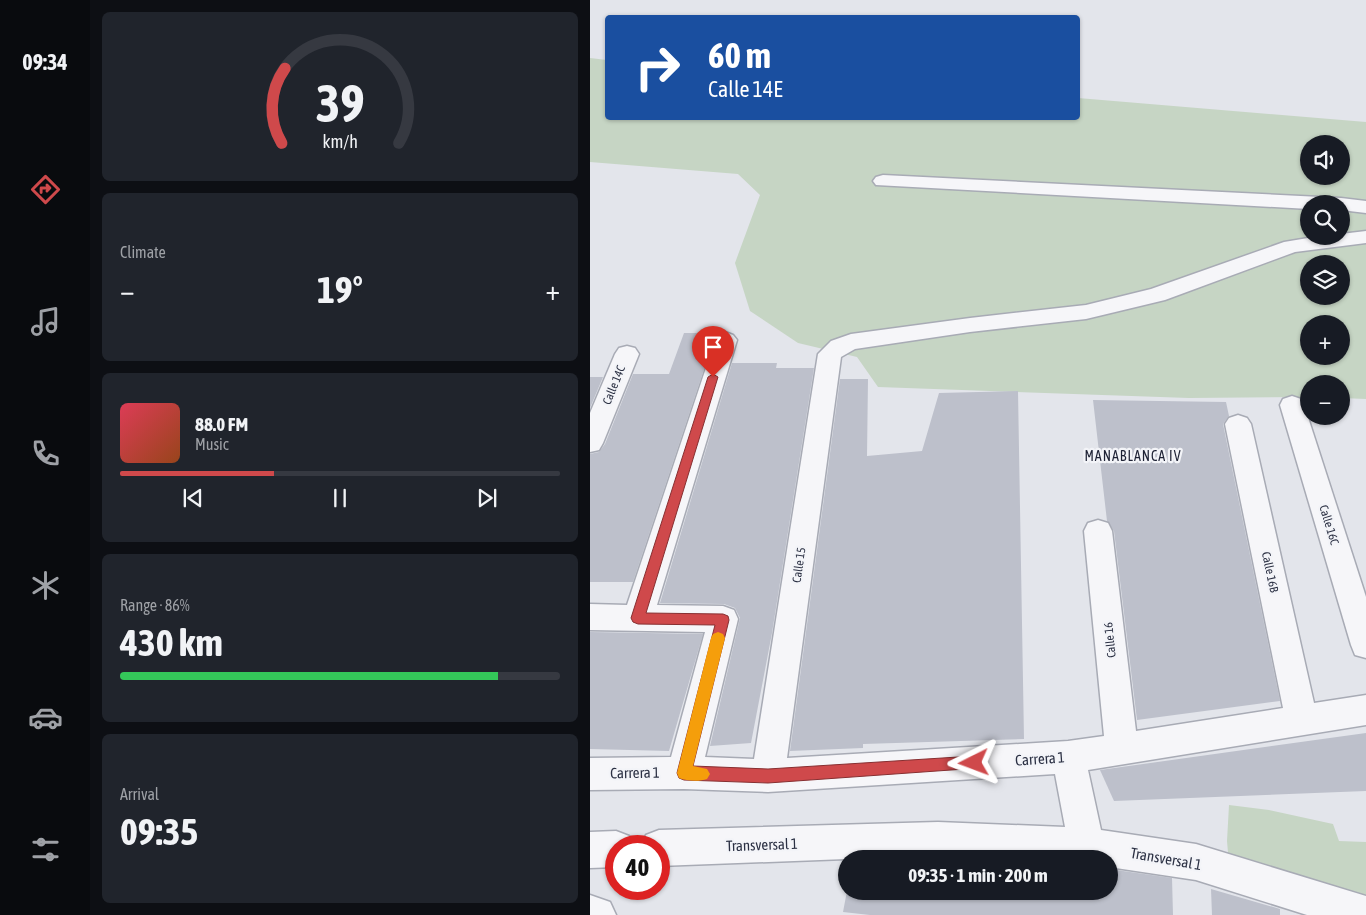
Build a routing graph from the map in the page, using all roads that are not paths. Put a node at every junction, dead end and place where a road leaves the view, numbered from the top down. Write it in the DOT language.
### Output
graph roads {
  1 [pos="883,181"];
  2 [pos="1300,202"];
  3 [pos="1350,205"];
  4 [pos="1366,207"];
  5 [pos="1366,237"];
  6 [pos="725,340"];
  7 [pos="627,354"];
  8 [pos="1292,405"];
  9 [pos="1238,424"];
  10 [pos="590,444"];
  11 [pos="1098,531"];
  12 [pos="590,617"];
  13 [pos="638,618"];
  14 [pos="1366,645"];
  15 [pos="1366,710"];
  16 [pos="1302,720"];
  17 [pos="1122,750"];
  18 [pos="1068,757"];
  19 [pos="684,773"];
  20 [pos="590,774"];
  21 [pos="768,776"];
  22 [pos="1087,846"];
  23 [pos="670,848"];
  24 [pos="605,849"];
  25 [pos="590,850"];
  26 [pos="590,914"];
  27 [pos="597,915"];
  28 [pos="1366,915"];
  1 -- 2 [label="street"];
  3 -- 4 [label="street"];
  5 -- 21 [label="street, Calle 15"];
  6 -- 13 [label="street"];
  7 -- 10 [label="lane, Calle 14C"];
  8 -- 14 [label="street, Calle 16C"];
  9 -- 16 [label="street, Calle 16B"];
  11 -- 17 [label="street, Calle 16"];
  12 -- 13 [label="street"];
  13 -- 19 [label="street"];
  15 -- 16 [label="street, Carrera 1"];
  16 -- 17 [label="street, Carrera 1"];
  17 -- 18 [label="street, Carrera 1"];
  18 -- 21 [label="street, Carrera 1"];
  18 -- 22 [label="street"];
  19 -- 20 [label="street, Carrera 1"];
  19 -- 21 [label="street, Carrera 1"];
  22 -- 23 [label="street, Transversal 1"];
  22 -- 28 [label="street, Transversal 1"];
  24 -- 25 [label="street"];
  26 -- 27 [label="street"];
}
